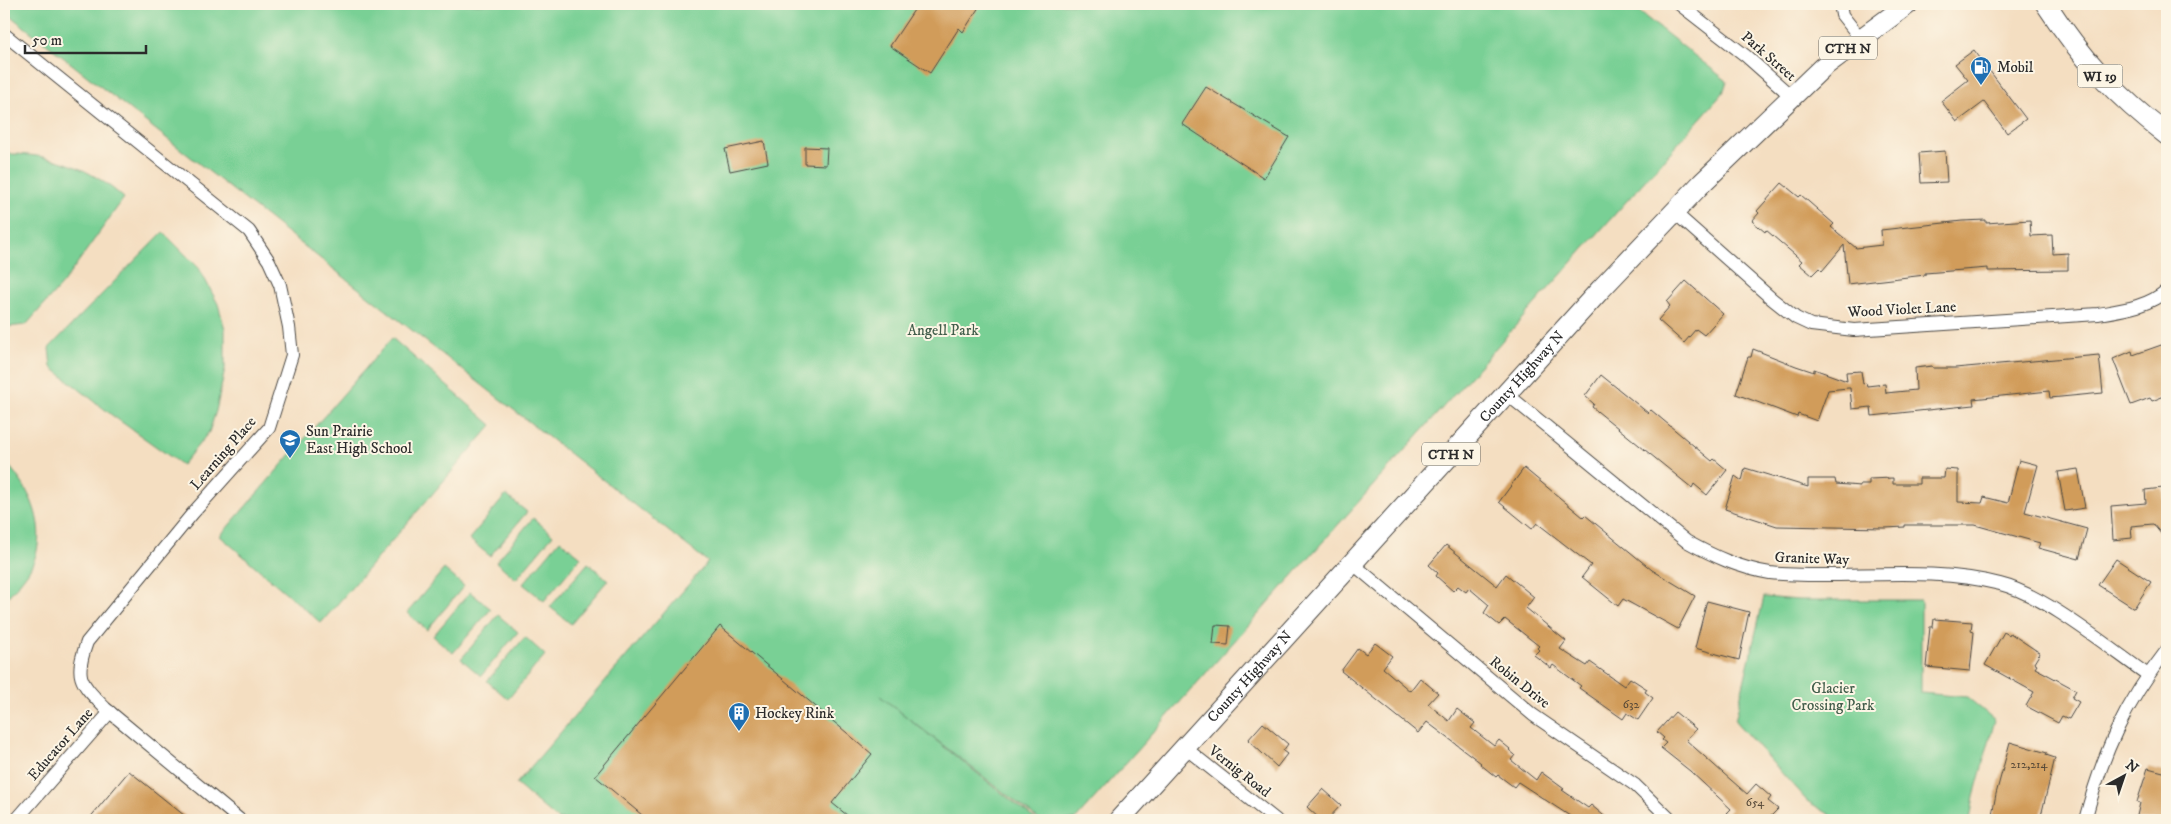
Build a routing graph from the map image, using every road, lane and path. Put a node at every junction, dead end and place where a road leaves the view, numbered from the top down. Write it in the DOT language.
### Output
graph roads {
  1 [pos="1679,4"];
  2 [pos="1840,4"];
  3 [pos="1908,4"];
  4 [pos="2046,4"];
  5 [pos="4,34"];
  6 [pos="1861,39"];
  7 [pos="1791,96"];
  8 [pos="2167,135"];
  9 [pos="1674,212"];
  10 [pos="2167,290"];
  11 [pos="1507,394"];
  12 [pos="1352,563"];
  13 [pos="2167,650"];
  14 [pos="2148,675"];
  15 [pos="110,712"];
  16 [pos="1184,747"];
  17 [pos="16,820"];
  18 [pos="240,820"];
  19 [pos="1119,820"];
  20 [pos="1276,820"];
  21 [pos="1671,820"];
  22 [pos="2085,820"];
  1 -- 7 [label="street, Park Street"];
  2 -- 6 [label="street"];
  3 -- 6 [label="main road, County Highway N / CTH N"];
  4 -- 8 [label="main road, WI 19"];
  5 -- 15 [label="street, Learning Place"];
  6 -- 7 [label="main road, County Highway N / CTH N"];
  7 -- 9 [label="main road, County Highway N / CTH N"];
  9 -- 10 [label="street, Wood Violet Lane"];
  9 -- 11 [label="main road, County Highway N / CTH N"];
  11 -- 12 [label="main road, County Highway N / CTH N"];
  11 -- 14 [label="street, Granite Way"];
  12 -- 16 [label="main road, County Highway N / CTH N"];
  12 -- 21 [label="street, Robin Drive"];
  13 -- 14 [label="street"];
  14 -- 22 [label="street"];
  15 -- 17 [label="street, Educator Lane"];
  15 -- 18 [label="street, Learning Place"];
  16 -- 19 [label="main road, County Highway N / CTH N"];
  16 -- 20 [label="street, Vernig Road"];
}
